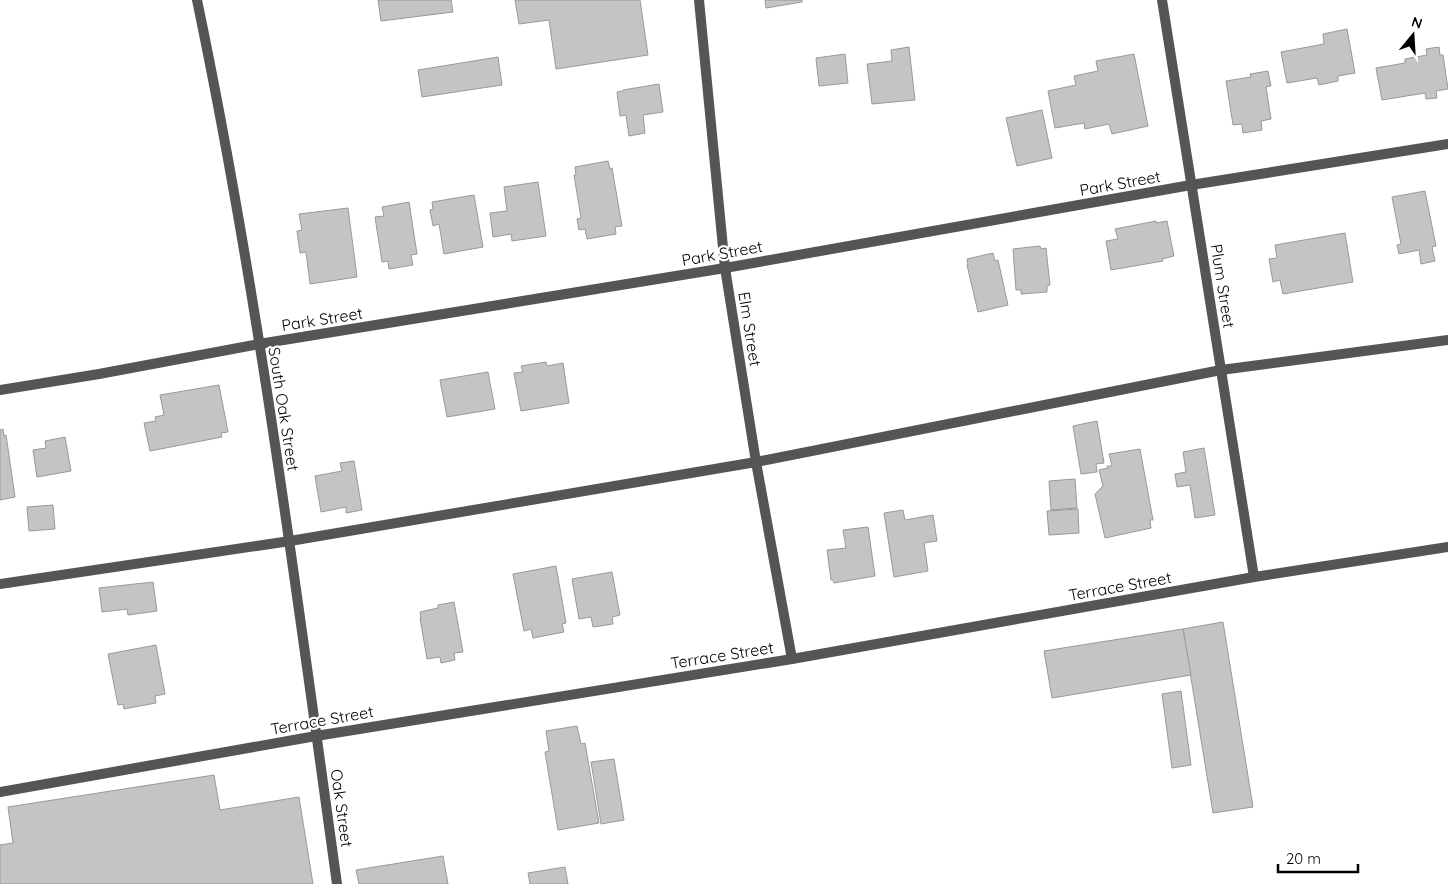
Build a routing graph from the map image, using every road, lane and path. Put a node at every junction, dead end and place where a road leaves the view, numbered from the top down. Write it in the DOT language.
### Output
graph roads {
  1 [pos="197,0"];
  2 [pos="700,0"];
  3 [pos="1162,0"];
  4 [pos="1448,144"];
  5 [pos="1192,185"];
  6 [pos="725,268"];
  7 [pos="1448,340"];
  8 [pos="259,344"];
  9 [pos="1221,370"];
  10 [pos="0,390"];
  11 [pos="756,462"];
  12 [pos="290,541"];
  13 [pos="1448,547"];
  14 [pos="1254,577"];
  15 [pos="0,584"];
  16 [pos="792,659"];
  17 [pos="316,736"];
  18 [pos="0,792"];
  19 [pos="337,884"];
  1 -- 8 [label="street, South Oak Street"];
  2 -- 6 [label="street, Elm Street"];
  3 -- 5 [label="street, Plum Street"];
  4 -- 5 [label="street, Park Street"];
  5 -- 6 [label="street, Park Street"];
  5 -- 9 [label="street, Plum Street"];
  6 -- 8 [label="street, Park Street"];
  6 -- 11 [label="street, Elm Street"];
  7 -- 9 [label="street"];
  8 -- 10 [label="street, Park Street"];
  8 -- 12 [label="street, South Oak Street"];
  9 -- 11 [label="street"];
  9 -- 14 [label="street, Plum Street"];
  11 -- 12 [label="street"];
  11 -- 16 [label="street, Elm Street"];
  12 -- 15 [label="street"];
  12 -- 17 [label="street, South Oak Street"];
  13 -- 14 [label="street, Terrace Street"];
  14 -- 16 [label="street, Terrace Street"];
  16 -- 17 [label="street, Terrace Street"];
  17 -- 18 [label="street, Terrace Street"];
  17 -- 19 [label="street, Oak Street"];
}
